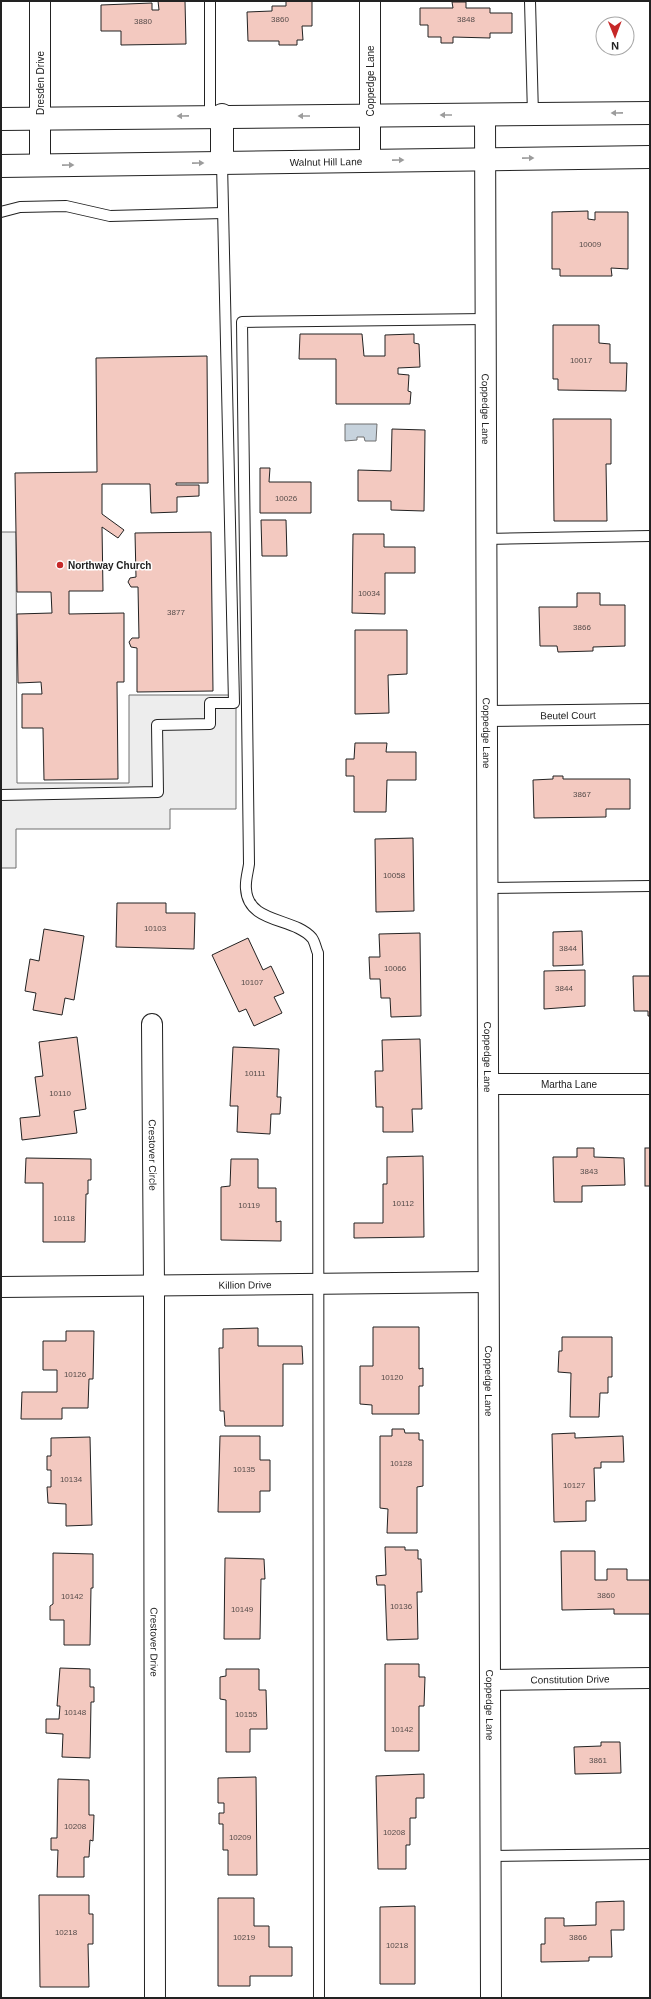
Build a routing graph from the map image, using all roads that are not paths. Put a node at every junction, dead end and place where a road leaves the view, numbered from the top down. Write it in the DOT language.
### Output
graph roads {
  1 [pos="40,1"];
  2 [pos="210,1"];
  3 [pos="370,1"];
  4 [pos="530,1"];
  5 [pos="650,113"];
  6 [pos="370,115"];
  7 [pos="485,115"];
  8 [pos="533,115"];
  9 [pos="216,116"];
  10 [pos="40,118"];
  11 [pos="1,119"];
  12 [pos="650,157"];
  13 [pos="485,159"];
  14 [pos="370,160"];
  15 [pos="222,163"];
  16 [pos="40,165"];
  17 [pos="1,166"];
  18 [pos="1,212"];
  19 [pos="223,213"];
  20 [pos="486,319"];
  21 [pos="650,536"];
  22 [pos="486,539"];
  23 [pos="650,714"];
  24 [pos="487,716"];
  25 [pos="1,795"];
  26 [pos="650,886"];
  27 [pos="487,888"];
  28 [pos="152,1024"];
  29 [pos="488,1084"];
  30 [pos="650,1084"];
  31 [pos="488,1282"];
  32 [pos="318,1284"];
  33 [pos="154,1286"];
  34 [pos="1,1287"];
  35 [pos="650,1678"];
  36 [pos="490,1680"];
  37 [pos="650,1854"];
  38 [pos="490,1856"];
  39 [pos="155,1998"];
  40 [pos="319,1998"];
  41 [pos="491,1998"];
  1 -- 10 [label="street, Dresden Drive"];
  2 -- 9 [label="lane"];
  3 -- 6 [label="street, Coppedge Lane"];
  4 -- 8 [label="lane"];
  5 -- 8 [label="main road, one-way"];
  7 -- 6 [label="main road, one-way"];
  6 -- 9 [label="main road, one-way"];
  6 -- 14 [label="street, Coppedge Lane"];
  7 -- 8 [label="main road"];
  7 -- 13 [label="street, Coppedge Lane"];
  9 -- 10 [label="main road, one-way"];
  9 -- 15 [label="main road"];
  10 -- 11 [label="main road"];
  10 -- 16 [label="street, Dresden Drive"];
  13 -- 12 [label="main road, Walnut Hill Lane, one-way"];
  14 -- 13 [label="main road, Walnut Hill Lane, one-way"];
  13 -- 20 [label="street, Coppedge Lane"];
  14 -- 15 [label="main road, Walnut Hill Lane"];
  16 -- 15 [label="main road, Walnut Hill Lane, one-way"];
  15 -- 19 [label="lane"];
  16 -- 17 [label="main road, Walnut Hill Lane"];
  18 -- 19 [label="lane"];
  19 -- 25 [label="lane"];
  20 -- 22 [label="street, Coppedge Lane"];
  20 -- 32 [label="lane"];
  21 -- 22 [label="lane"];
  22 -- 24 [label="street, Coppedge Lane"];
  23 -- 24 [label="street, Beutel Court"];
  24 -- 27 [label="street, Coppedge Lane"];
  26 -- 27 [label="lane"];
  27 -- 29 [label="street, Coppedge Lane"];
  28 -- 33 [label="street, Crestover Circle"];
  29 -- 30 [label="street, Martha Lane"];
  29 -- 31 [label="street, Coppedge Lane"];
  31 -- 32 [label="street, Killion Drive"];
  31 -- 36 [label="street, Coppedge Lane"];
  32 -- 33 [label="street, Killion Drive"];
  32 -- 40 [label="lane"];
  33 -- 34 [label="street, Killion Drive"];
  33 -- 39 [label="street, Crestover Drive"];
  35 -- 36 [label="street, Constitution Drive"];
  36 -- 38 [label="street, Coppedge Lane"];
  37 -- 38 [label="lane"];
  38 -- 41 [label="street, Coppedge Lane"];
}
